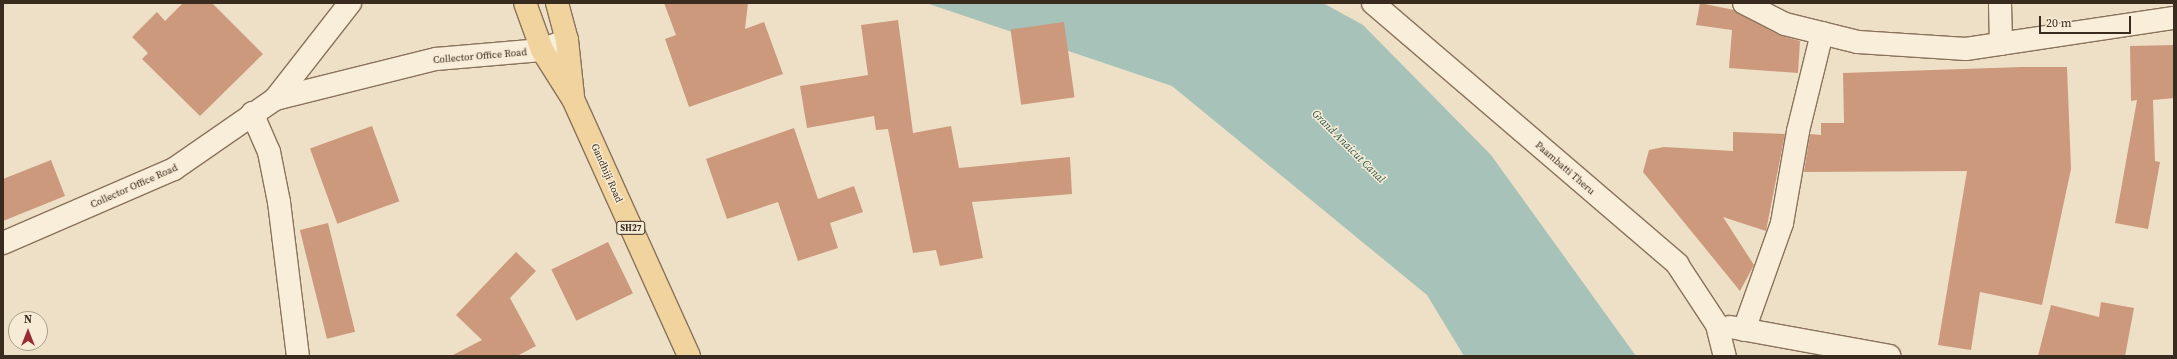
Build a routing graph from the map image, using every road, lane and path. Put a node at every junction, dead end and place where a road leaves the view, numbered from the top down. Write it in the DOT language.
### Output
graph roads {
  1 [pos="350,3"];
  2 [pos="525,3"];
  3 [pos="557,3"];
  4 [pos="1373,3"];
  5 [pos="1744,3"];
  6 [pos="2000,3"];
  7 [pos="2174,18"];
  8 [pos="1822,33"];
  9 [pos="567,40"];
  10 [pos="2001,44"];
  11 [pos="542,50"];
  12 [pos="275,99"];
  13 [pos="573,99"];
  14 [pos="252,113"];
  15 [pos="3,243"];
  16 [pos="1717,325"];
  17 [pos="1744,330"];
  18 [pos="298,356"];
  19 [pos="689,356"];
  20 [pos="1725,356"];
  21 [pos="1889,356"];
  1 -- 12 [label="street, Collector Office Road"];
  2 -- 11 [label="main road, Gandhiji Road / SH27"];
  3 -- 9 [label="main road, Gandhiji Road / SH27"];
  4 -- 16 [label="street, Paambatti Theru"];
  5 -- 8 [label="street"];
  6 -- 10 [label="street"];
  7 -- 10 [label="street"];
  8 -- 10 [label="street"];
  8 -- 17 [label="street"];
  9 -- 11 [label="street, Collector Office Road"];
  9 -- 13 [label="main road, Gandhiji Road / SH27"];
  11 -- 12 [label="street, Collector Office Road"];
  11 -- 13 [label="main road, Gandhiji Road / SH27"];
  12 -- 14 [label="street, Collector Office Road"];
  13 -- 19 [label="main road, Gandhiji Road / SH27"];
  14 -- 15 [label="street, Collector Office Road"];
  14 -- 18 [label="street"];
  16 -- 17 [label="street"];
  16 -- 20 [label="street, Paambatti Theru"];
  17 -- 21 [label="street"];
}
